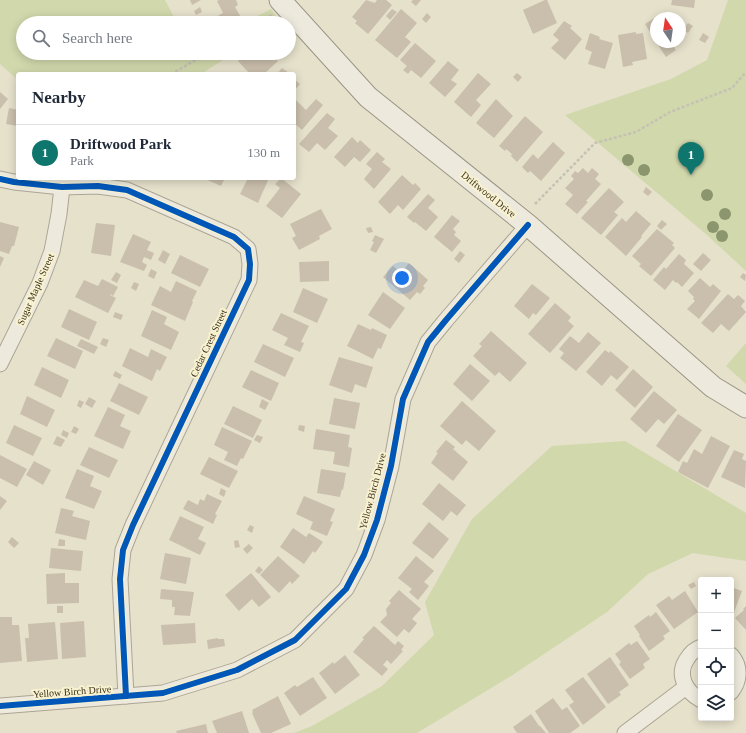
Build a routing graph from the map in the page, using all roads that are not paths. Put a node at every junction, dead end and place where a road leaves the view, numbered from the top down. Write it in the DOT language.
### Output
graph roads {
  1 [pos="285,1"];
  2 [pos="0,179"];
  3 [pos="62,187"];
  4 [pos="528,225"];
  5 [pos="0,364"];
  6 [pos="746,407"];
  7 [pos="698,648"];
  8 [pos="734,660"];
  9 [pos="686,687"];
  10 [pos="734,687"];
  11 [pos="126,696"];
  12 [pos="698,698"];
  13 [pos="0,706"];
  14 [pos="625,733"];
  1 -- 4 [label="street, Driftwood Drive"];
  2 -- 3 [label="street, Cedar Crest Street"];
  3 -- 5 [label="street, Sugar Maple Street"];
  3 -- 11 [label="street, Cedar Crest Street"];
  4 -- 6 [label="street, Driftwood Drive"];
  4 -- 11 [label="street, Yellow Birch Drive"];
  7 -- 9 [label="street"];
  8 -- 10 [label="street"];
  9 -- 12 [label="street"];
  9 -- 14 [label="street"];
  11 -- 13 [label="street, Yellow Birch Drive"];
}
